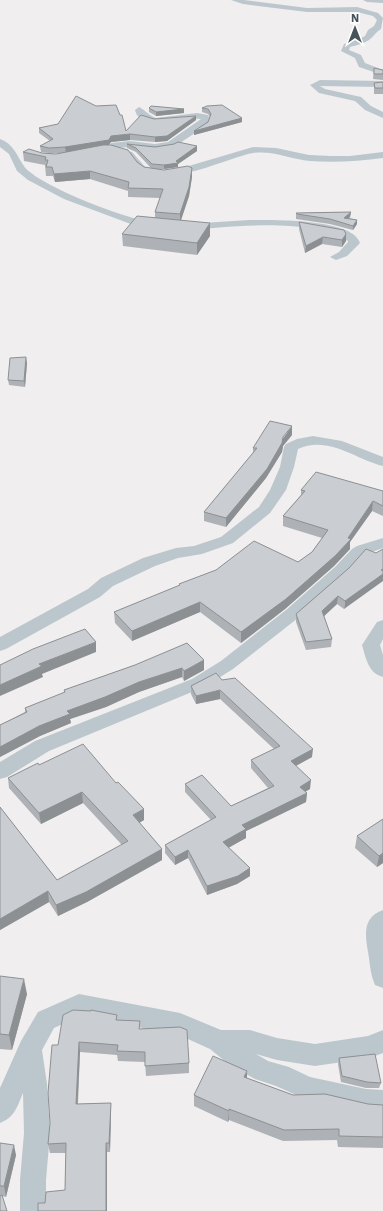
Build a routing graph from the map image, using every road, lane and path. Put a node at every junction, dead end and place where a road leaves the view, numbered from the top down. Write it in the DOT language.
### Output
graph roads {
  1 [pos="236,0"];
  2 [pos="367,0"];
  3 [pos="383,1"];
  4 [pos="309,3"];
  5 [pos="383,72"];
  6 [pos="383,84"];
  7 [pos="139,110"];
  8 [pos="383,115"];
  9 [pos="0,142"];
  10 [pos="21,149"];
  11 [pos="383,155"];
  12 [pos="167,227"];
  13 [pos="179,228"];
  14 [pos="336,257"];
  15 [pos="383,462"];
  16 [pos="383,543"];
  17 [pos="383,626"];
  18 [pos="0,644"];
  19 [pos="383,671"];
  20 [pos="0,772"];
  21 [pos="383,919"];
  22 [pos="383,978"];
  23 [pos="219,1041"];
  24 [pos="383,1041"];
  25 [pos="30,1049"];
  26 [pos="383,1102"];
  27 [pos="0,1111"];
  28 [pos="33,1211"];
  1 -- 4 [label="street"];
  1 -- 5 [label="street"];
  2 -- 3 [label="street"];
  6 -- 8 [label="street"];
  7 -- 11 [label="street"];
  9 -- 10 [label="street"];
  9 -- 12 [label="street"];
  13 -- 14 [label="street"];
  15 -- 18 [label="street"];
  16 -- 20 [label="street"];
  17 -- 19 [label="street"];
  21 -- 22 [label="street"];
  23 -- 24 [label="street"];
  23 -- 25 [label="street"];
  23 -- 26 [label="street"];
  25 -- 27 [label="street"];
  25 -- 28 [label="street"];
}
